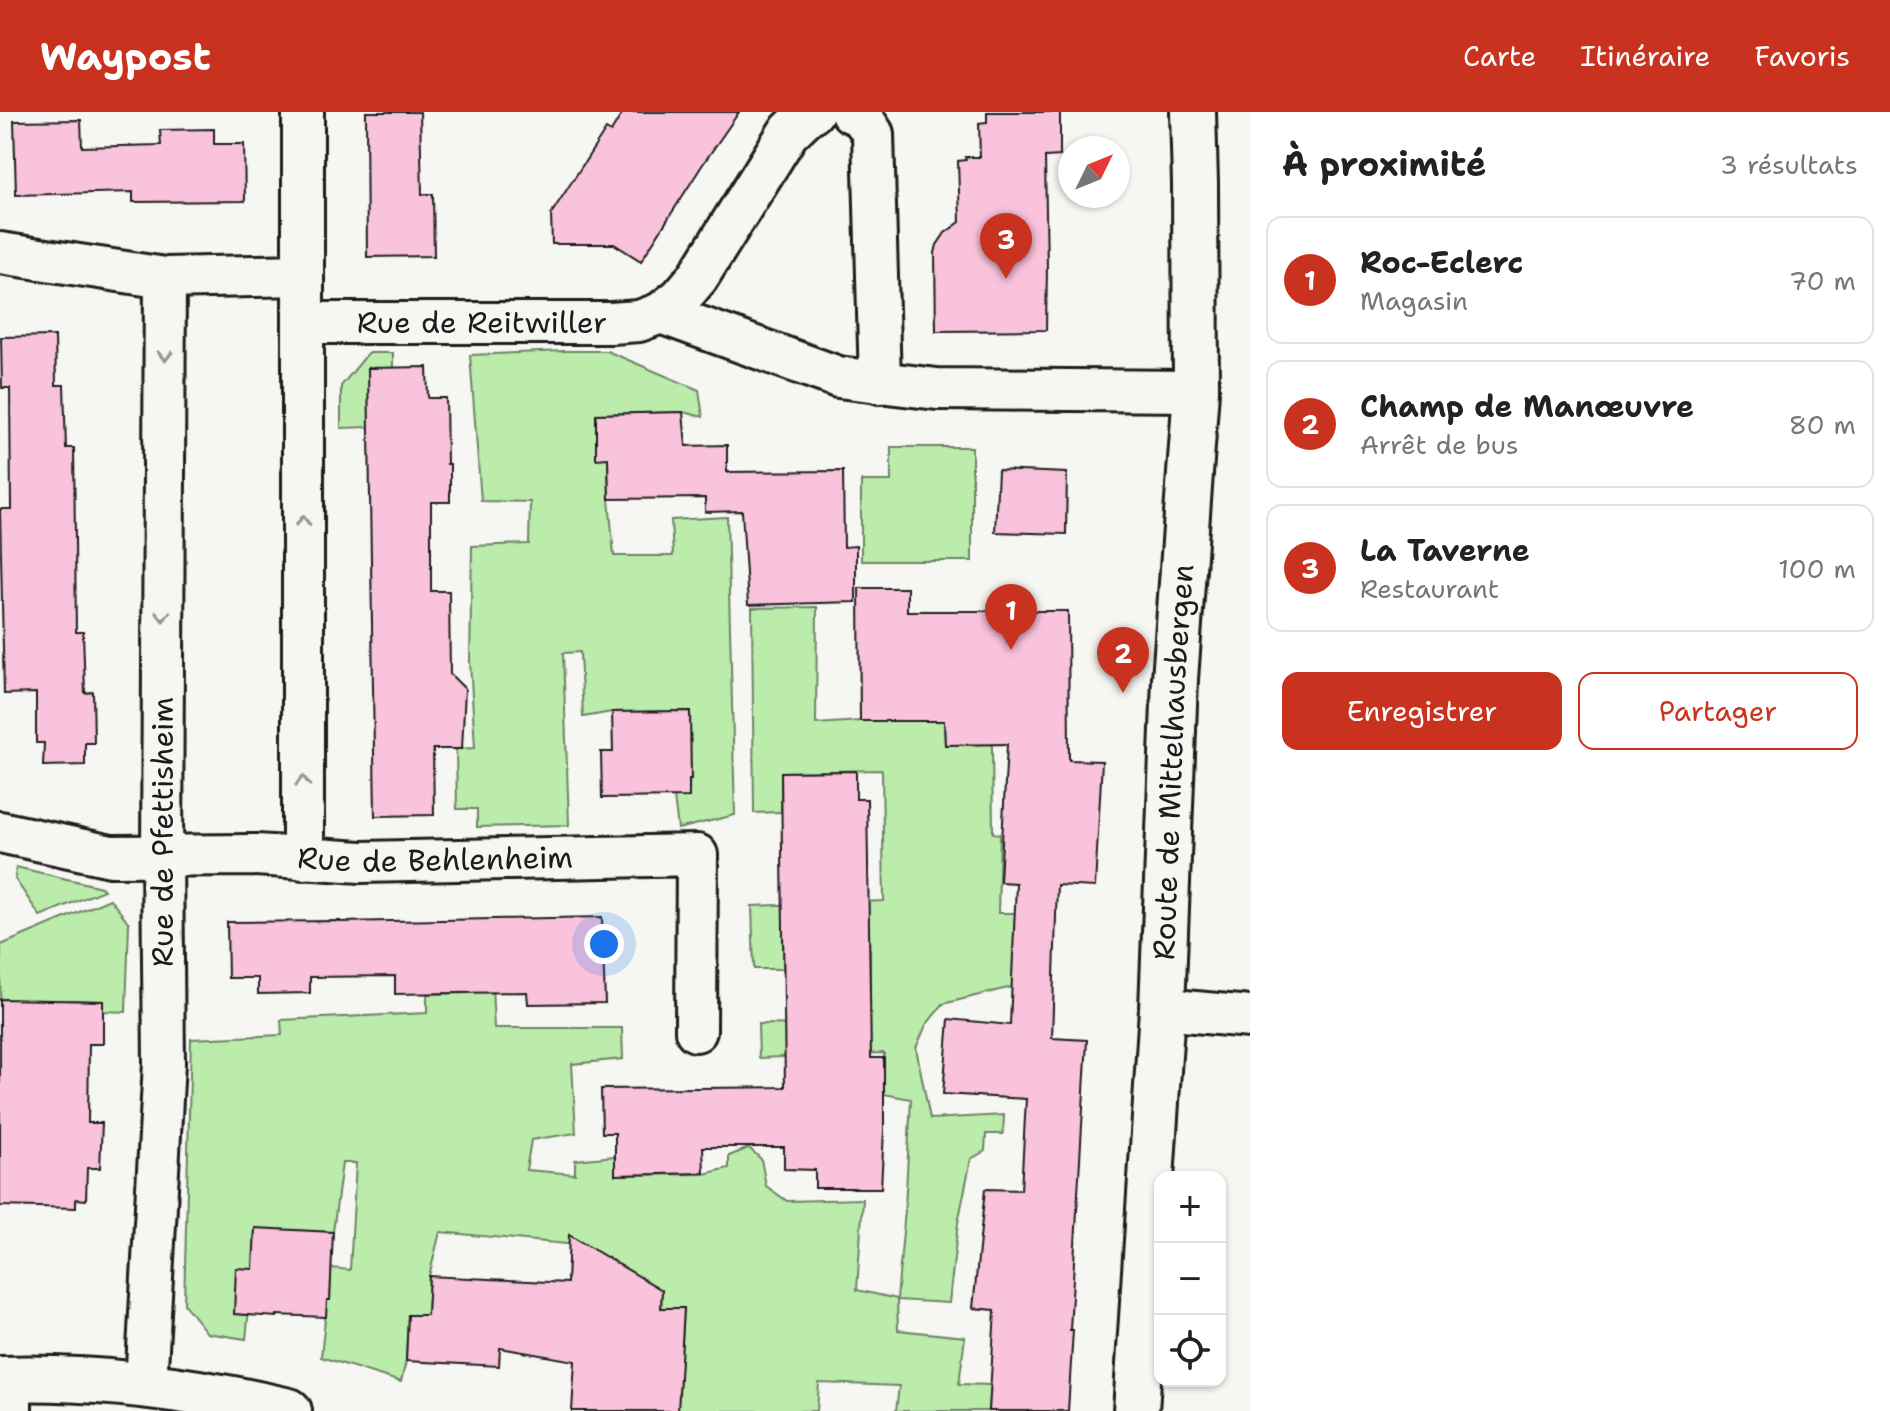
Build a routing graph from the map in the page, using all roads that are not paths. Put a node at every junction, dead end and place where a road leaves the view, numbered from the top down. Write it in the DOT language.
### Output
graph roads {
  1 [pos="303,112"];
  2 [pos="813,112"];
  3 [pos="851,112"];
  4 [pos="1193,112"];
  5 [pos="0,253"];
  6 [pos="303,275"];
  7 [pos="165,278"];
  8 [pos="661,313"];
  9 [pos="304,323"];
  10 [pos="880,383"];
  11 [pos="1196,391"];
  12 [pos="0,832"];
  13 [pos="162,856"];
  14 [pos="303,859"];
  15 [pos="1162,1009"];
  16 [pos="1250,1017"];
  17 [pos="696,1031"];
  18 [pos="146,1385"];
  19 [pos="8,1390"];
  20 [pos="289,1411"];
  21 [pos="1136,1411"];
  1 -- 6 [label="street"];
  2 -- 8 [label="street, Rue de Reitwiller"];
  3 -- 10 [label="street"];
  4 -- 11 [label="main road, Route de Mittelhausbergen"];
  5 -- 7 [label="street"];
  6 -- 7 [label="street"];
  6 -- 9 [label="street"];
  7 -- 13 [label="street, Rue de Pfettisheim, one-way"];
  8 -- 9 [label="street, Rue de Reitwiller"];
  8 -- 10 [label="street"];
  14 -- 9 [label="street, one-way"];
  10 -- 11 [label="street"];
  11 -- 15 [label="main road, Route de Mittelhausbergen"];
  12 -- 13 [label="street, Rue de Behlenheim"];
  13 -- 14 [label="street, Rue de Behlenheim"];
  13 -- 18 [label="street, Rue de Pfettisheim"];
  14 -- 17 [label="street, Rue de Behlenheim"];
  15 -- 16 [label="street"];
  15 -- 21 [label="main road, Route de Mittelhausbergen"];
  18 -- 19 [label="main road"];
  18 -- 20 [label="main road"];
}
